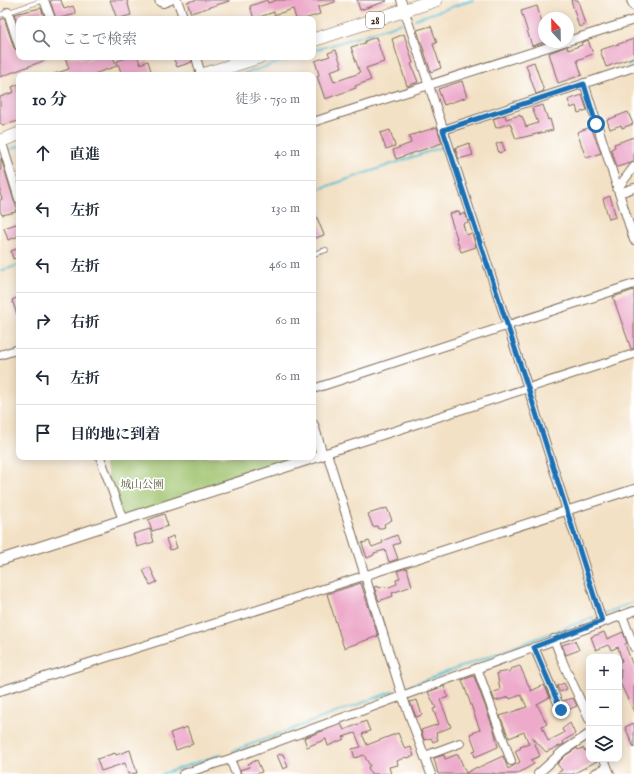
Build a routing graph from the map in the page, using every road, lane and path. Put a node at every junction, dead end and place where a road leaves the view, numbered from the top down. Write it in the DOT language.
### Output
graph roads {
  1 [pos="44,0"];
  2 [pos="159,0"];
  3 [pos="171,0"];
  4 [pos="177,0"];
  5 [pos="436,0"];
  6 [pos="632,0"];
  7 [pos="403,5"];
  8 [pos="634,5"];
  9 [pos="4,13"];
  10 [pos="49,16"];
  11 [pos="183,16"];
  12 [pos="634,20"];
  13 [pos="16,39"];
  14 [pos="316,39"];
  15 [pos="574,39"];
  16 [pos="545,48"];
  17 [pos="197,60"];
  18 [pos="249,60"];
  19 [pos="634,67"];
  20 [pos="200,72"];
  21 [pos="211,72"];
  22 [pos="428,84"];
  23 [pos="584,84"];
  24 [pos="316,121"];
  25 [pos="443,130"];
  26 [pos="16,135"];
  27 [pos="0,139"];
  28 [pos="634,167"];
  29 [pos="634,188"];
  30 [pos="16,190"];
  31 [pos="618,191"];
  32 [pos="634,240"];
  33 [pos="326,250"];
  34 [pos="316,253"];
  35 [pos="634,284"];
  36 [pos="508,326"];
  37 [pos="16,350"];
  38 [pos="634,354"];
  39 [pos="0,355"];
  40 [pos="316,388"];
  41 [pos="528,388"];
  42 [pos="316,432"];
  43 [pos="325,454"];
  44 [pos="316,457"];
  45 [pos="101,460"];
  46 [pos="307,460"];
  47 [pos="634,489"];
  48 [pos="567,510"];
  49 [pos="123,520"];
  50 [pos="0,560"];
  51 [pos="365,575"];
  52 [pos="634,611"];
  53 [pos="622,615"];
  54 [pos="602,621"];
  55 [pos="554,639"];
  56 [pos="534,647"];
  57 [pos="634,647"];
  58 [pos="476,668"];
  59 [pos="0,691"];
  60 [pos="402,695"];
  61 [pos="561,710"];
  62 [pos="586,713"];
  63 [pos="586,736"];
  64 [pos="460,743"];
  65 [pos="425,756"];
  66 [pos="230,758"];
  67 [pos="511,762"];
  68 [pos="607,767"];
  69 [pos="183,774"];
  70 [pos="236,774"];
  71 [pos="431,774"];
  72 [pos="538,774"];
  73 [pos="594,774"];
  1 -- 9 [label="lane"];
  1 -- 10 [label="street"];
  2 -- 3 [label="street"];
  4 -- 11 [label="street"];
  5 -- 7 [label="main road, 28"];
  6 -- 8 [label="street"];
  7 -- 14 [label="main road, 28"];
  7 -- 22 [label="street"];
  9 -- 13 [label="street"];
  12 -- 15 [label="street"];
  16 -- 22 [label="street"];
  17 -- 20 [label="street"];
  18 -- 21 [label="main road"];
  19 -- 23 [label="street"];
  22 -- 24 [label="street"];
  22 -- 25 [label="street"];
  23 -- 25 [label="street"];
  23 -- 31 [label="street"];
  25 -- 36 [label="street"];
  26 -- 27 [label="main road"];
  27 -- 30 [label="street"];
  28 -- 31 [label="street"];
  29 -- 31 [label="street"];
  31 -- 32 [label="street"];
  33 -- 34 [label="lane"];
  35 -- 36 [label="street"];
  36 -- 40 [label="street"];
  36 -- 41 [label="street"];
  37 -- 39 [label="street"];
  38 -- 41 [label="street"];
  41 -- 43 [label="street"];
  41 -- 48 [label="street"];
  42 -- 43 [label="street"];
  43 -- 44 [label="street"];
  43 -- 51 [label="street"];
  45 -- 49 [label="street"];
  46 -- 49 [label="street"];
  47 -- 48 [label="street"];
  48 -- 51 [label="street"];
  48 -- 54 [label="street"];
  49 -- 50 [label="street"];
  51 -- 59 [label="street"];
  51 -- 60 [label="street"];
  52 -- 53 [label="street"];
  53 -- 54 [label="street"];
  53 -- 57 [label="street"];
  54 -- 55 [label="street"];
  55 -- 56 [label="street"];
  55 -- 62 [label="street"];
  56 -- 58 [label="street"];
  56 -- 61 [label="street"];
  58 -- 60 [label="street"];
  58 -- 67 [label="street"];
  60 -- 65 [label="street"];
  60 -- 66 [label="street"];
  63 -- 72 [label="street"];
  64 -- 65 [label="street"];
  65 -- 71 [label="street"];
  66 -- 69 [label="street"];
  66 -- 70 [label="street"];
  68 -- 73 [label="street"];
}
